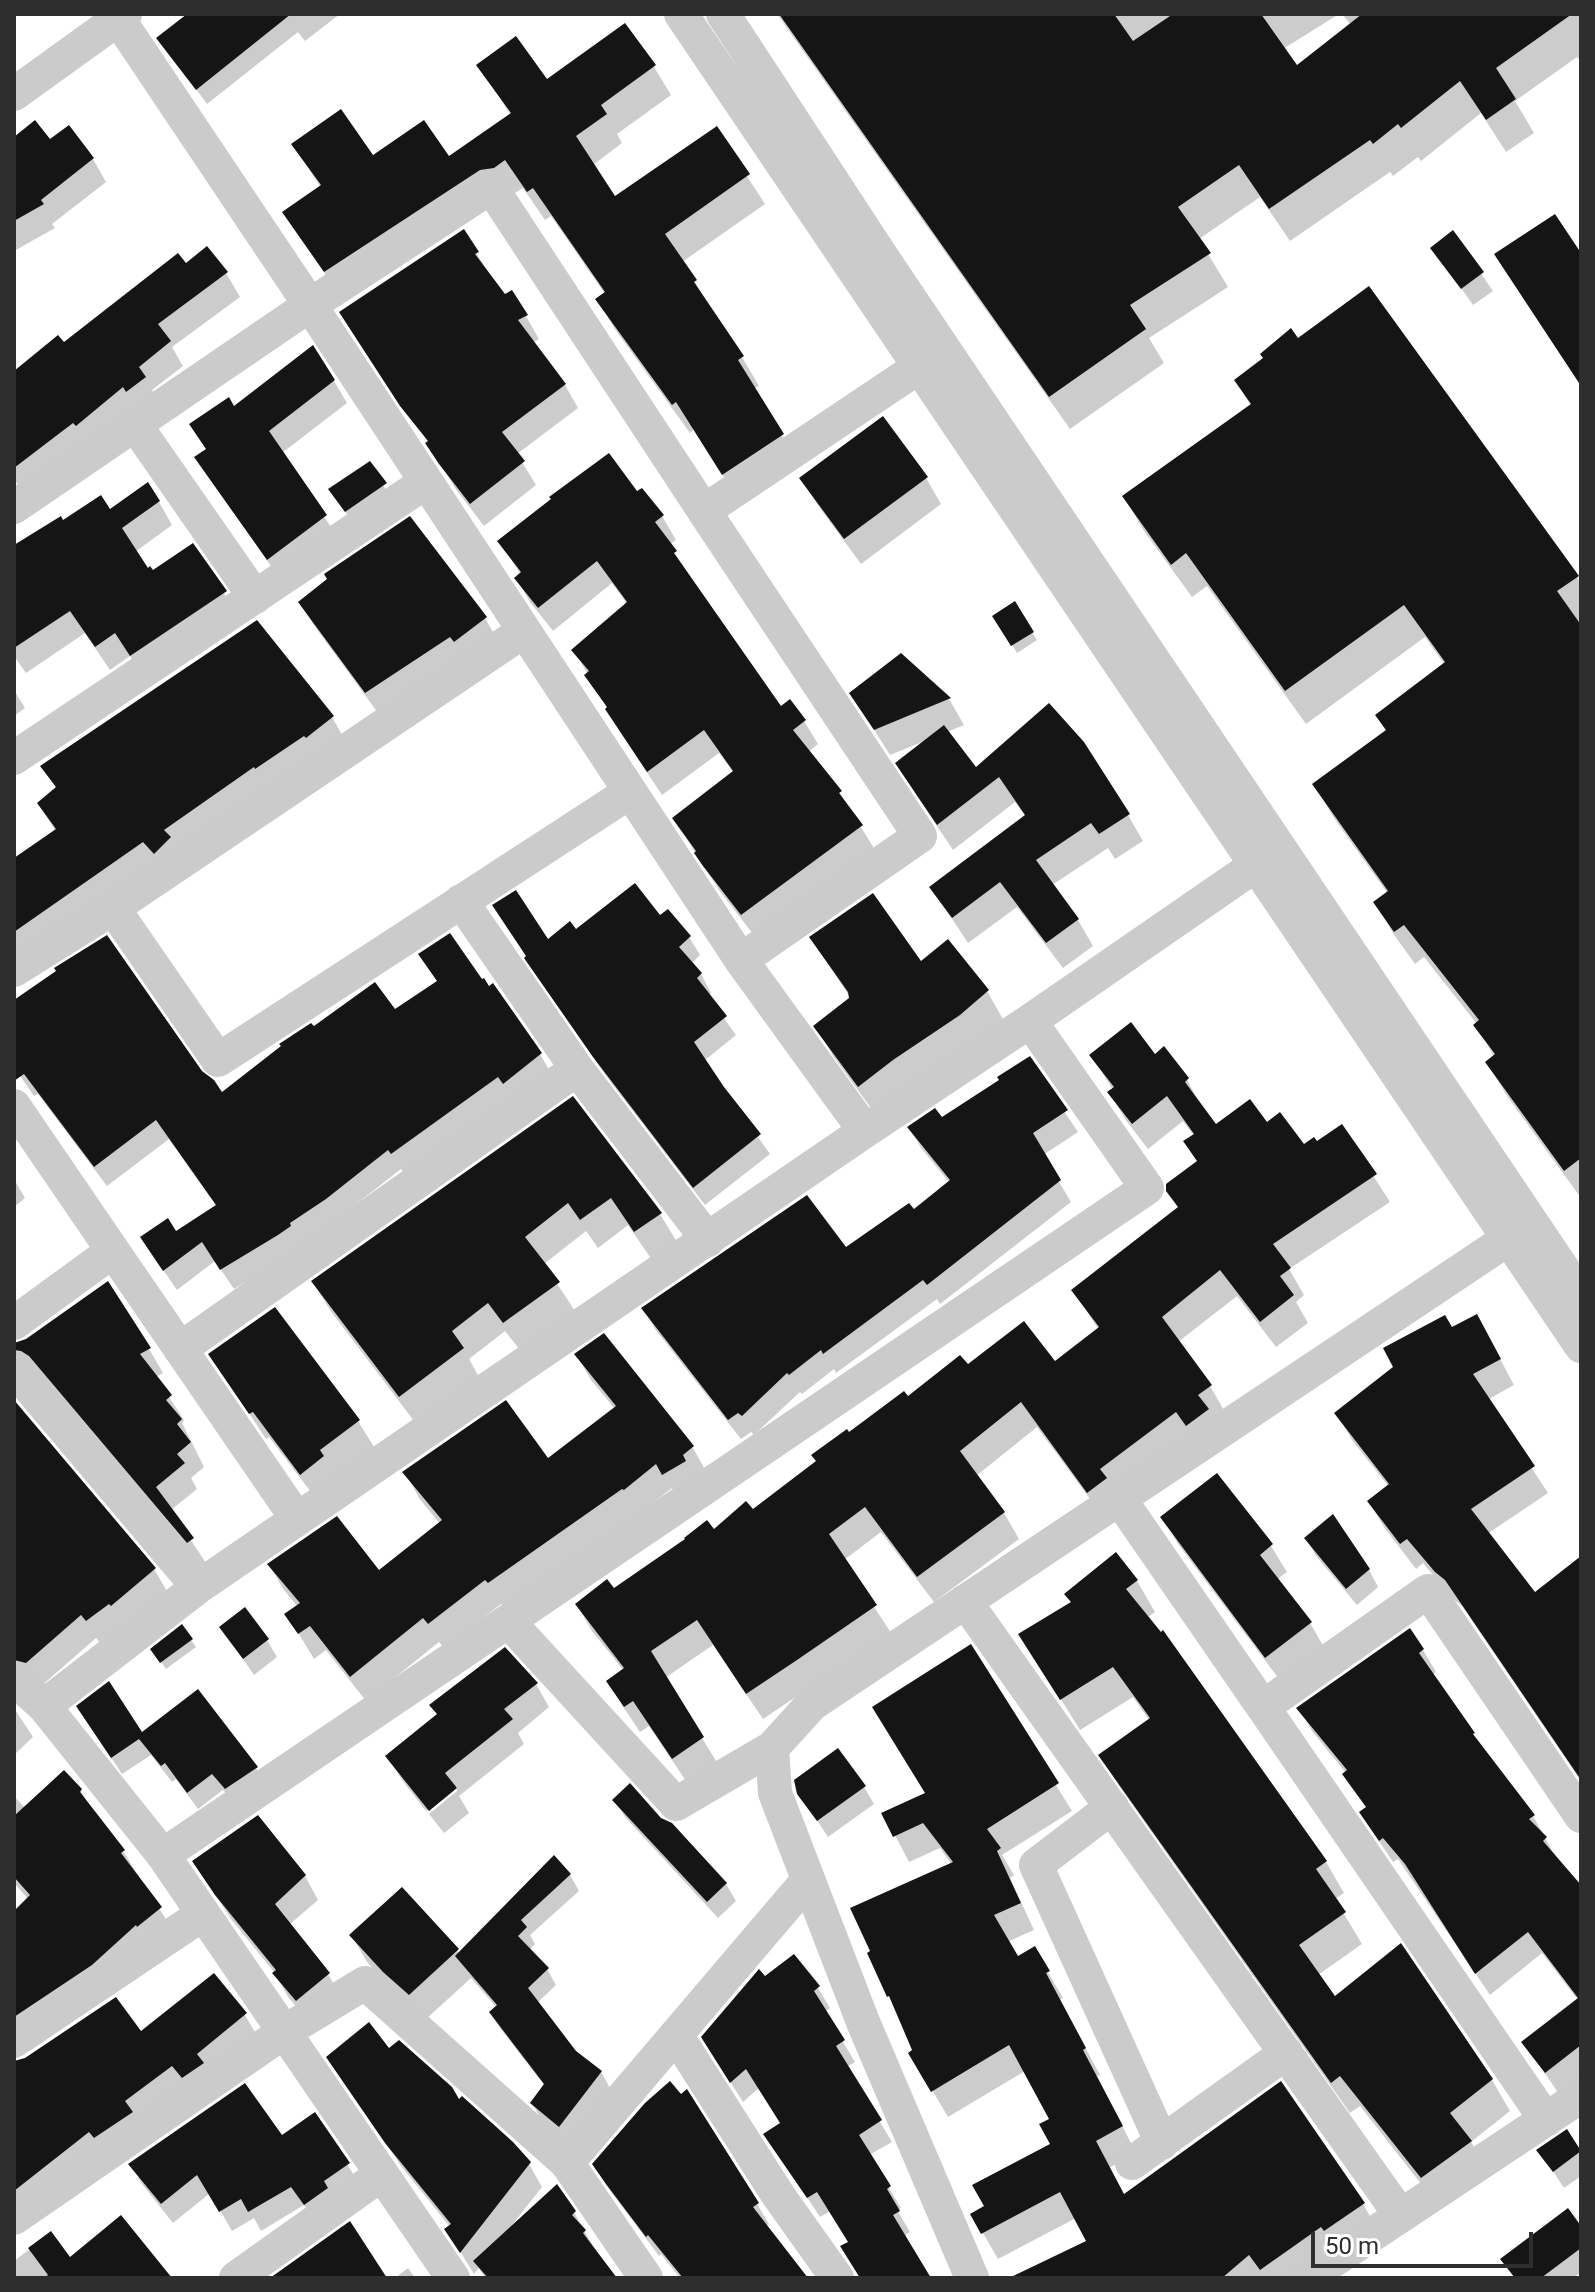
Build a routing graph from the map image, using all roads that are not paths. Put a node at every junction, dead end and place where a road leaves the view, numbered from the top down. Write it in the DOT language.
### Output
graph roads {
  1 [pos="681,14"];
  2 [pos="723,14"];
  3 [pos="120,16"];
  4 [pos="14,94"];
  5 [pos="870,266"];
  6 [pos="310,305"];
  7 [pos="919,367"];
  8 [pos="136,426"];
  9 [pos="426,482"];
  10 [pos="14,507"];
  11 [pos="704,511"];
  12 [pos="255,597"];
  13 [pos="524,631"];
  14 [pos="14,758"];
  15 [pos="630,792"];
  16 [pos="1256,865"];
  17 [pos="461,901"];
  18 [pos="113,908"];
  19 [pos="741,960"];
  20 [pos="14,970"];
  21 [pos="1030,1021"];
  22 [pos="577,1069"];
  23 [pos="14,1106"];
  24 [pos="865,1131"];
  25 [pos="1508,1239"];
  26 [pos="708,1240"];
  27 [pos="113,1251"];
  28 [pos="1581,1296"];
  29 [pos="14,1323"];
  30 [pos="1581,1346"];
  31 [pos="180,1349"];
  32 [pos="14,1369"];
  33 [pos="1119,1498"];
  34 [pos="297,1519"];
  35 [pos="198,1587"];
  36 [pos="965,1601"];
  37 [pos="508,1621"];
  38 [pos="14,1679"];
  39 [pos="44,1706"];
  40 [pos="1263,1707"];
  41 [pos="772,1748"];
  42 [pos="1112,1807"];
  43 [pos="1581,1816"];
  44 [pos="163,1855"];
  45 [pos="808,1880"];
  46 [pos="203,1914"];
  47 [pos="284,2032"];
  48 [pos="676,2035"];
  49 [pos="14,2041"];
  50 [pos="1286,2053"];
  51 [pos="1581,2096"];
  52 [pos="1546,2120"];
  53 [pos="1162,2143"];
  54 [pos="567,2163"];
  55 [pos="1132,2163"];
  56 [pos="382,2174"];
  57 [pos="1401,2216"];
  58 [pos="14,2218"];
  59 [pos="1314,2276"];
  60 [pos="236,2278"];
  61 [pos="453,2278"];
  62 [pos="646,2278"];
  63 [pos="837,2278"];
  64 [pos="972,2278"];
  1 -- 5 [label="street"];
  2 -- 5 [label="street"];
  3 -- 4 [label="street"];
  3 -- 6 [label="street"];
  5 -- 7 [label="street"];
  5 -- 28 [label="street"];
  6 -- 8 [label="street"];
  6 -- 9 [label="street"];
  6 -- 11 [label="street"];
  7 -- 11 [label="street"];
  7 -- 16 [label="street"];
  8 -- 10 [label="street"];
  8 -- 12 [label="street"];
  9 -- 12 [label="street"];
  9 -- 13 [label="street"];
  11 -- 19 [label="street"];
  12 -- 14 [label="street"];
  13 -- 15 [label="street"];
  13 -- 18 [label="street"];
  15 -- 17 [label="street"];
  15 -- 19 [label="street"];
  16 -- 21 [label="street"];
  16 -- 25 [label="street"];
  17 -- 18 [label="street"];
  17 -- 22 [label="street"];
  18 -- 20 [label="street"];
  19 -- 24 [label="street"];
  21 -- 24 [label="street"];
  21 -- 37 [label="street"];
  22 -- 26 [label="street"];
  22 -- 31 [label="street"];
  23 -- 27 [label="street"];
  24 -- 26 [label="street"];
  25 -- 30 [label="street"];
  25 -- 33 [label="street"];
  26 -- 34 [label="street"];
  27 -- 29 [label="street"];
  27 -- 31 [label="street"];
  31 -- 34 [label="street"];
  32 -- 35 [label="street"];
  33 -- 36 [label="street"];
  33 -- 40 [label="street"];
  34 -- 35 [label="street"];
  35 -- 39 [label="street"];
  36 -- 41 [label="street"];
  36 -- 42 [label="street"];
  37 -- 41 [label="street"];
  37 -- 44 [label="street"];
  38 -- 39 [label="street"];
  39 -- 44 [label="street"];
  40 -- 43 [label="street"];
  40 -- 52 [label="street"];
  41 -- 45 [label="street"];
  42 -- 50 [label="street"];
  42 -- 53 [label="street"];
  44 -- 46 [label="street"];
  45 -- 48 [label="street"];
  45 -- 64 [label="street"];
  46 -- 47 [label="street"];
  46 -- 49 [label="street"];
  47 -- 54 [label="street"];
  47 -- 56 [label="street"];
  47 -- 58 [label="street"];
  48 -- 54 [label="street"];
  48 -- 63 [label="street"];
  50 -- 53 [label="street"];
  50 -- 57 [label="street"];
  51 -- 52 [label="street"];
  52 -- 57 [label="street"];
  53 -- 55 [label="street"];
  54 -- 62 [label="street"];
  56 -- 60 [label="street"];
  56 -- 61 [label="street"];
  57 -- 59 [label="street"];
}
